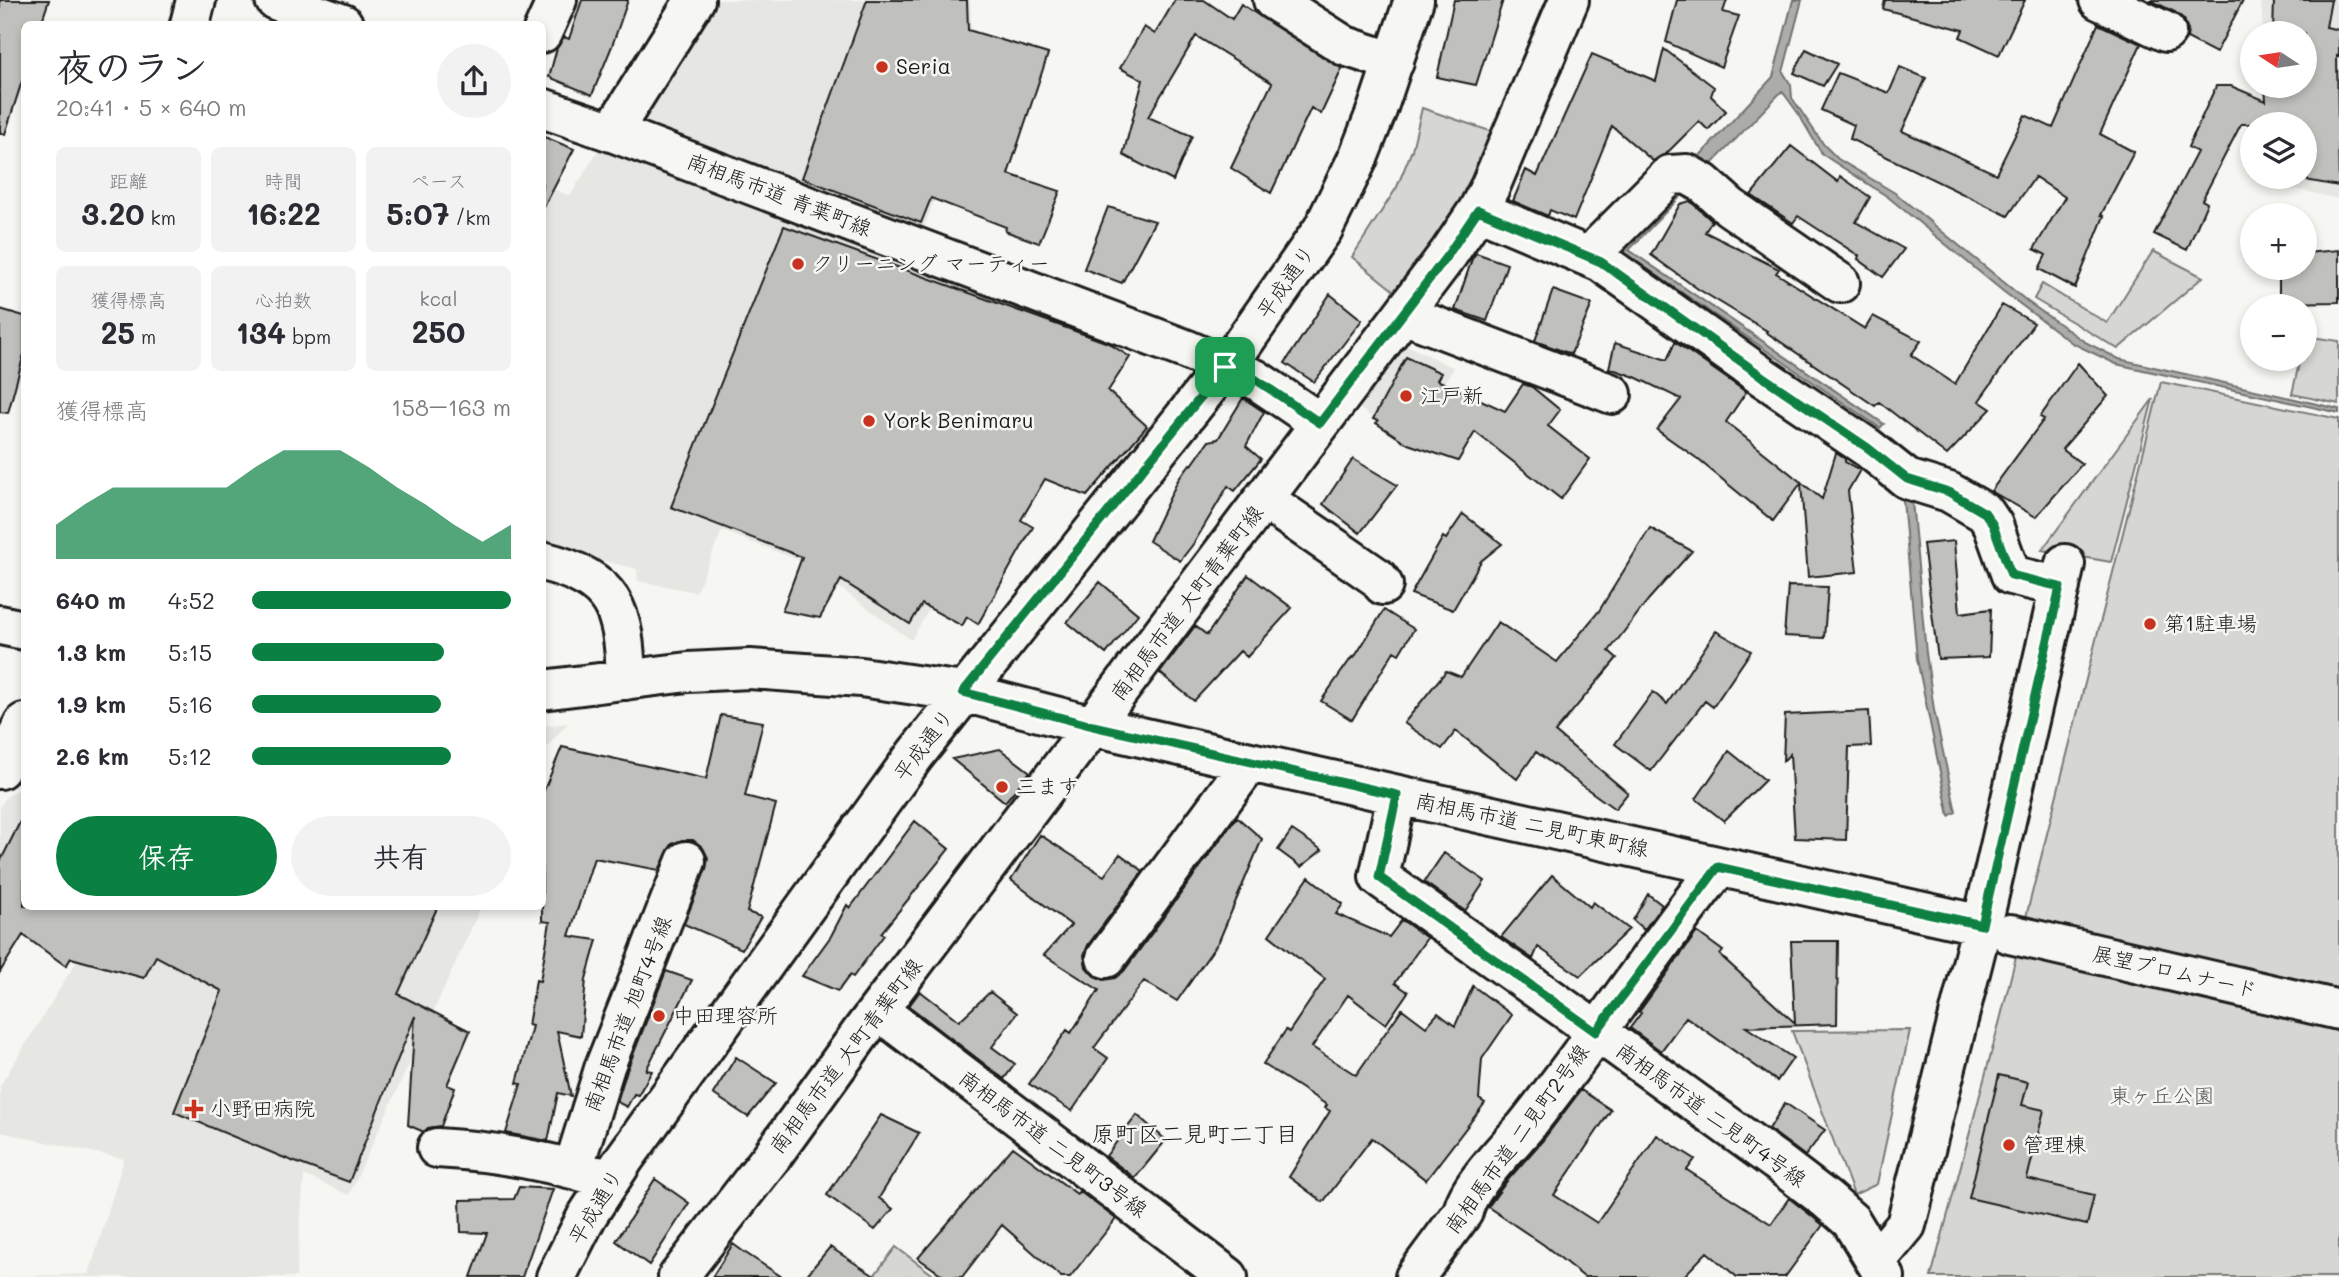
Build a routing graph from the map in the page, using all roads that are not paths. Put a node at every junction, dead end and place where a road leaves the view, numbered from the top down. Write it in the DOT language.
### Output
graph roads {
  1 [pos="196,0"];
  2 [pos="275,0"];
  3 [pos="557,0"];
  4 [pos="695,0"];
  5 [pos="1273,0"];
  6 [pos="1414,0"];
  7 [pos="1569,0"];
  8 [pos="2099,0"];
  9 [pos="191,21"];
  10 [pos="335,21"];
  11 [pos="546,24"];
  12 [pos="2166,32"];
  13 [pos="1394,61"];
  14 [pos="546,109"];
  15 [pos="612,132"];
  16 [pos="1478,210"];
  17 [pos="1591,257"];
  18 [pos="1840,284"];
  19 [pos="1404,314"];
  20 [pos="1225,367"];
  21 [pos="1612,394"];
  22 [pos="1320,423"];
  23 [pos="1265,500"];
  24 [pos="546,562"];
  25 [pos="1383,586"];
  26 [pos="0,625"];
  27 [pos="21,629"];
  28 [pos="626,680"];
  29 [pos="546,690"];
  30 [pos="963,692"];
  31 [pos="1093,726"];
  32 [pos="1250,762"];
  33 [pos="1397,795"];
  34 [pos="686,861"];
  35 [pos="1718,867"];
  36 [pos="1996,929"];
  37 [pos="1106,958"];
  38 [pos="2339,1010"];
  39 [pos="879,1011"];
  40 [pos="1596,1032"];
  41 [pos="437,1148"];
  42 [pos="573,1168"];
  43 [pos="610,1180"];
  44 [pos="1880,1269"];
  45 [pos="556,1277"];
  46 [pos="678,1277"];
  47 [pos="1228,1277"];
  48 [pos="1415,1277"];
  1 -- 9 [label="street"];
  2 -- 10 [label="street"];
  3 -- 11 [label="street"];
  4 -- 15 [label="street"];
  5 -- 13 [label="street"];
  6 -- 13 [label="street, 平成通り"];
  7 -- 16 [label="street, 南相馬市道 大町青葉町線"];
  8 -- 12 [label="street"];
  13 -- 20 [label="street, 平成通り"];
  14 -- 15 [label="street, 南相馬市道 青葉町線"];
  15 -- 20 [label="street, 南相馬市道 青葉町線"];
  16 -- 17 [label="street"];
  16 -- 19 [label="street, 南相馬市道 大町青葉町線"];
  17 -- 18 [label="street"];
  17 -- 36 [label="street"];
  19 -- 21 [label="street"];
  19 -- 22 [label="street, 南相馬市道 大町青葉町線"];
  20 -- 22 [label="street, 南相馬市道 青葉町線"];
  20 -- 30 [label="street, 平成通り"];
  22 -- 23 [label="street, 南相馬市道 大町青葉町線"];
  23 -- 25 [label="street"];
  23 -- 31 [label="street, 南相馬市道 大町青葉町線"];
  24 -- 28 [label="street"];
  26 -- 27 [label="street"];
  28 -- 29 [label="street, 南相馬市道 二見町東町線"];
  28 -- 30 [label="street, 南相馬市道 二見町東町線"];
  30 -- 31 [label="street, 南相馬市道 二見町東町線"];
  30 -- 43 [label="street, 平成通り"];
  31 -- 32 [label="street, 南相馬市道 二見町東町線"];
  31 -- 39 [label="street, 南相馬市道 大町青葉町線"];
  32 -- 33 [label="street, 南相馬市道 二見町東町線"];
  32 -- 37 [label="street"];
  33 -- 35 [label="street, 南相馬市道 二見町東町線"];
  33 -- 40 [label="street, 南相馬市道 二見町4号線"];
  34 -- 42 [label="street, 南相馬市道 旭町4号線"];
  35 -- 36 [label="street, 南相馬市道 二見町東町線"];
  35 -- 40 [label="street, 南相馬市道 二見町2号線"];
  36 -- 38 [label="street, 展望プロムナード"];
  36 -- 44 [label="street"];
  39 -- 46 [label="street, 南相馬市道 大町青葉町線"];
  39 -- 47 [label="street, 南相馬市道 二見町3号線"];
  40 -- 44 [label="street, 南相馬市道 二見町4号線"];
  40 -- 48 [label="street, 南相馬市道 二見町2号線"];
  41 -- 42 [label="street"];
  42 -- 43 [label="street"];
  43 -- 45 [label="street, 平成通り"];
}
